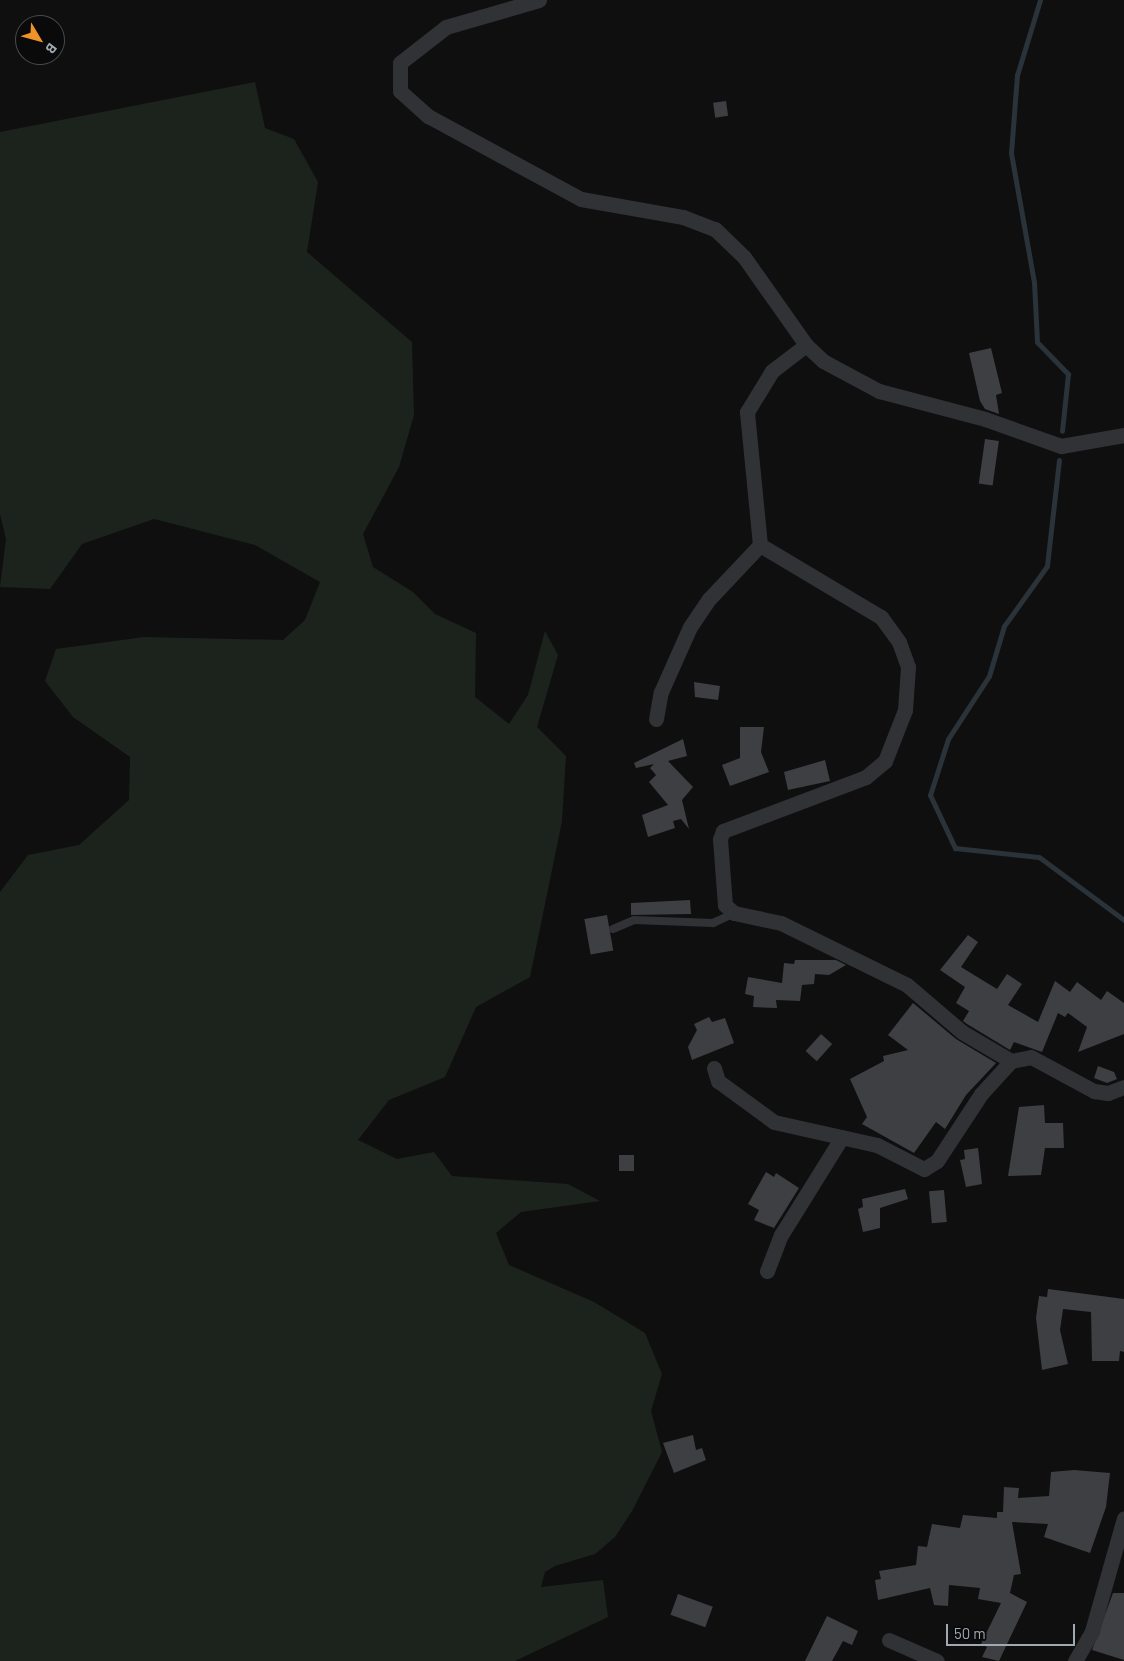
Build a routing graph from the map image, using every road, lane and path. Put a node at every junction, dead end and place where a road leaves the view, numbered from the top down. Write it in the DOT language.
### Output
graph roads {
  1 [pos="539,0"];
  2 [pos="806,345"];
  3 [pos="1124,435"];
  4 [pos="760,545"];
  5 [pos="656,719"];
  6 [pos="734,913"];
  7 [pos="613,929"];
  8 [pos="1011,1061"];
  9 [pos="714,1068"];
  10 [pos="1124,1087"];
  11 [pos="842,1138"];
  12 [pos="767,1271"];
  13 [pos="1124,1518"];
  14 [pos="889,1640"];
  15 [pos="937,1661"];
  16 [pos="1075,1661"];
  1 -- 2 [label="street"];
  2 -- 3 [label="street"];
  2 -- 4 [label="street"];
  4 -- 5 [label="street"];
  4 -- 6 [label="street"];
  6 -- 7 [label="lane"];
  6 -- 8 [label="street"];
  8 -- 10 [label="street"];
  8 -- 11 [label="street"];
  9 -- 11 [label="street"];
  11 -- 12 [label="street"];
  13 -- 16 [label="street"];
  14 -- 15 [label="street"];
}
